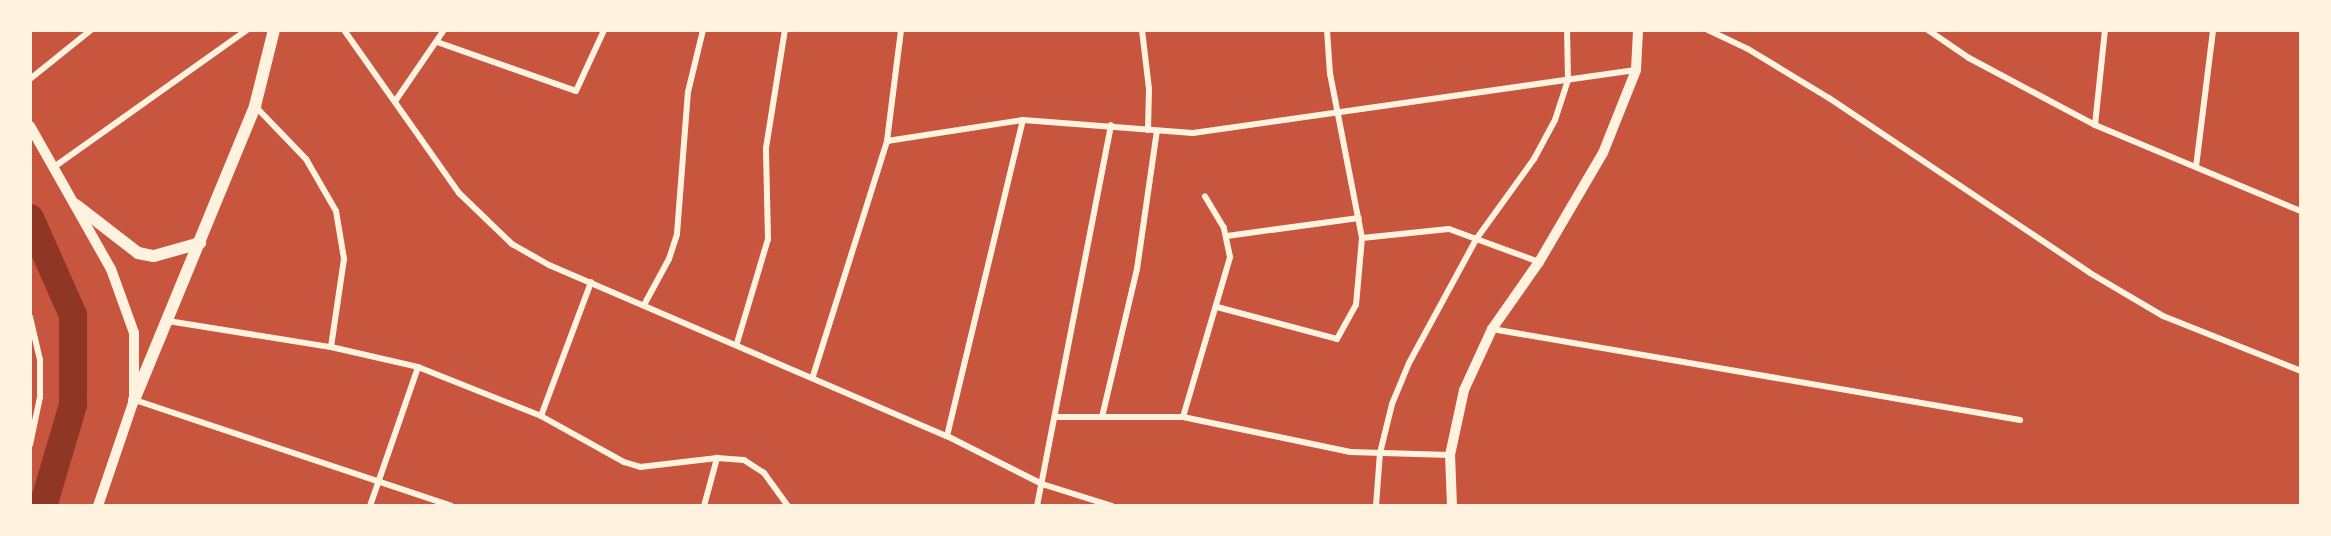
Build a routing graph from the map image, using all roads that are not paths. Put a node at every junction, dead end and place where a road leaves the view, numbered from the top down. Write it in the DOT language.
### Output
graph roads {
  1 [pos="91,30"];
  2 [pos="247,30"];
  3 [pos="274,30"];
  4 [pos="344,30"];
  5 [pos="444,30"];
  6 [pos="604,30"];
  7 [pos="703,30"];
  8 [pos="785,30"];
  9 [pos="900,30"];
  10 [pos="1142,30"];
  11 [pos="1328,30"];
  12 [pos="1567,30"];
  13 [pos="1638,30"];
  14 [pos="1708,30"];
  15 [pos="1928,30"];
  16 [pos="2105,30"];
  17 [pos="2212,30"];
  18 [pos="437,42"];
  19 [pos="1636,70"];
  20 [pos="30,79"];
  21 [pos="1568,80"];
  22 [pos="396,100"];
  23 [pos="255,106"];
  24 [pos="1337,113"];
  25 [pos="1023,120"];
  26 [pos="1111,125"];
  27 [pos="2095,125"];
  28 [pos="30,126"];
  29 [pos="1148,130"];
  30 [pos="1157,131"];
  31 [pos="887,141"];
  32 [pos="54,167"];
  33 [pos="2196,167"];
  34 [pos="1205,196"];
  35 [pos="76,205"];
  36 [pos="2301,211"];
  37 [pos="1359,218"];
  38 [pos="1227,236"];
  39 [pos="1362,238"];
  40 [pos="1478,238"];
  41 [pos="200,243"];
  42 [pos="1539,262"];
  43 [pos="591,282"];
  44 [pos="644,305"];
  45 [pos="1217,308"];
  46 [pos="30,318"];
  47 [pos="168,321"];
  48 [pos="1492,330"];
  49 [pos="737,343"];
  50 [pos="331,347"];
  51 [pos="418,367"];
  52 [pos="2301,371"];
  53 [pos="813,375"];
  54 [pos="134,400"];
  55 [pos="541,416"];
  56 [pos="1055,417"];
  57 [pos="1102,417"];
  58 [pos="1183,417"];
  59 [pos="2020,420"];
  60 [pos="947,436"];
  61 [pos="30,445"];
  62 [pos="1380,453"];
  63 [pos="1450,455"];
  64 [pos="717,458"];
  65 [pos="378,482"];
  66 [pos="1041,484"];
  67 [pos="98,506"];
  68 [pos="370,506"];
  69 [pos="451,506"];
  70 [pos="704,506"];
  71 [pos="788,506"];
  72 [pos="1037,506"];
  73 [pos="1112,506"];
  74 [pos="1376,506"];
  75 [pos="1452,506"];
  1 -- 20 [label="street"];
  2 -- 32 [label="street"];
  3 -- 23 [label="main road"];
  4 -- 22 [label="street"];
  5 -- 18 [label="street"];
  6 -- 18 [label="street"];
  7 -- 44 [label="street"];
  8 -- 49 [label="street"];
  9 -- 31 [label="street"];
  10 -- 29 [label="street"];
  11 -- 24 [label="street"];
  12 -- 21 [label="street"];
  13 -- 19 [label="street"];
  14 -- 52 [label="street"];
  15 -- 27 [label="street"];
  16 -- 27 [label="street"];
  17 -- 33 [label="street"];
  18 -- 22 [label="street"];
  19 -- 21 [label="street"];
  19 -- 42 [label="street"];
  21 -- 24 [label="street"];
  21 -- 40 [label="street"];
  22 -- 43 [label="street"];
  23 -- 41 [label="main road"];
  23 -- 50 [label="street"];
  24 -- 30 [label="street"];
  24 -- 37 [label="street"];
  25 -- 26 [label="street"];
  25 -- 31 [label="street"];
  25 -- 60 [label="street"];
  26 -- 29 [label="street"];
  26 -- 56 [label="street"];
  27 -- 33 [label="street"];
  28 -- 32 [label="street"];
  29 -- 30 [label="street"];
  30 -- 57 [label="street"];
  31 -- 53 [label="street"];
  32 -- 35 [label="street"];
  33 -- 36 [label="street"];
  34 -- 38 [label="street"];
  35 -- 41 [label="main road"];
  35 -- 54 [label="street"];
  37 -- 38 [label="street"];
  37 -- 39 [label="street"];
  38 -- 45 [label="street"];
  39 -- 40 [label="street"];
  39 -- 45 [label="street"];
  40 -- 42 [label="street"];
  40 -- 62 [label="street"];
  41 -- 47 [label="main road"];
  42 -- 48 [label="street"];
  43 -- 44 [label="street"];
  43 -- 55 [label="street"];
  44 -- 49 [label="street"];
  45 -- 58 [label="street"];
  46 -- 61 [label="street"];
  47 -- 50 [label="street"];
  47 -- 54 [label="main road"];
  48 -- 59 [label="street"];
  48 -- 63 [label="street"];
  49 -- 53 [label="street"];
  50 -- 51 [label="street"];
  51 -- 55 [label="street"];
  51 -- 65 [label="street"];
  53 -- 60 [label="street"];
  54 -- 65 [label="street"];
  54 -- 67 [label="street"];
  55 -- 64 [label="street"];
  56 -- 57 [label="street"];
  56 -- 66 [label="street"];
  57 -- 58 [label="street"];
  58 -- 62 [label="street"];
  60 -- 66 [label="street"];
  62 -- 63 [label="street"];
  62 -- 74 [label="street"];
  63 -- 75 [label="street"];
  64 -- 70 [label="street"];
  64 -- 71 [label="street"];
  65 -- 68 [label="street"];
  65 -- 69 [label="street"];
  66 -- 72 [label="street"];
  66 -- 73 [label="street"];
}
